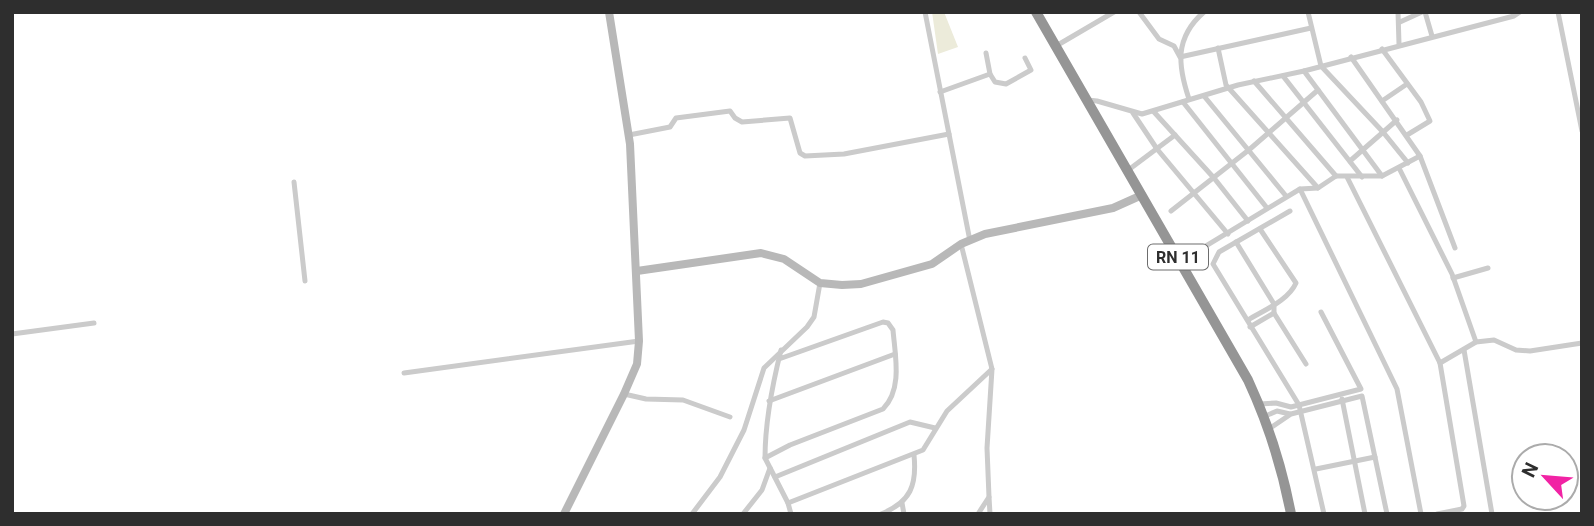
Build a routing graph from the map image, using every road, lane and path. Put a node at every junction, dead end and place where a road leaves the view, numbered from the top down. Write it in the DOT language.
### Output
graph roads {
  1 [pos="609,12"];
  2 [pos="925,12"];
  3 [pos="1036,12"];
  4 [pos="1114,12"];
  5 [pos="1139,12"];
  6 [pos="1204,12"];
  7 [pos="1308,12"];
  8 [pos="1398,12"];
  9 [pos="1520,12"];
  10 [pos="1558,12"];
  11 [pos="1420,13"];
  12 [pos="1197,15"];
  13 [pos="1501,16"];
  14 [pos="1400,22"];
  15 [pos="1311,28"];
  16 [pos="1432,36"];
  17 [pos="1399,44"];
  18 [pos="1056,47"];
  19 [pos="1218,48"];
  20 [pos="1382,49"];
  21 [pos="986,53"];
  22 [pos="1180,57"];
  23 [pos="1351,57"];
  24 [pos="1025,58"];
  25 [pos="1321,66"];
  26 [pos="1304,71"];
  27 [pos="990,74"];
  28 [pos="1283,76"];
  29 [pos="1254,81"];
  30 [pos="1407,84"];
  31 [pos="1230,87"];
  32 [pos="1318,90"];
  33 [pos="940,92"];
  34 [pos="1204,96"];
  35 [pos="1088,100"];
  36 [pos="1186,101"];
  37 [pos="1382,101"];
  38 [pos="1304,102"];
  39 [pos="1154,112"];
  40 [pos="1133,113"];
  41 [pos="1286,118"];
  42 [pos="1397,120"];
  43 [pos="1582,131"];
  44 [pos="1383,132"];
  45 [pos="949,134"];
  46 [pos="1268,134"];
  47 [pos="629,135"];
  48 [pos="1175,135"];
  49 [pos="1407,135"];
  50 [pos="1157,149"];
  51 [pos="1250,149"];
  52 [pos="1363,150"];
  53 [pos="1420,156"];
  54 [pos="1350,161"];
  55 [pos="1232,163"];
  56 [pos="1408,163"];
  57 [pos="1399,168"];
  58 [pos="1127,171"];
  59 [pos="1336,176"];
  60 [pos="1382,176"];
  61 [pos="1348,177"];
  62 [pos="1362,177"];
  63 [pos="1214,178"];
  64 [pos="293,182"];
  65 [pos="1318,188"];
  66 [pos="1300,189"];
  67 [pos="1195,193"];
  68 [pos="1142,195"];
  69 [pos="1286,196"];
  70 [pos="1268,208"];
  71 [pos="1171,211"];
  72 [pos="1290,211"];
  73 [pos="1248,220"];
  74 [pos="1260,229"];
  75 [pos="1228,234"];
  76 [pos="965,242"];
  77 [pos="1237,242"];
  78 [pos="1455,248"];
  79 [pos="1181,261"];
  80 [pos="1488,268"];
  81 [pos="637,271"];
  82 [pos="1453,278"];
  83 [pos="305,281"];
  84 [pos="820,283"];
  85 [pos="1274,304"];
  86 [pos="1321,312"];
  87 [pos="1274,313"];
  88 [pos="94,323"];
  89 [pos="1249,324"];
  90 [pos="12,334"];
  91 [pos="639,341"];
  92 [pos="1476,342"];
  93 [pos="1582,343"];
  94 [pos="781,350"];
  95 [pos="1464,350"];
  96 [pos="895,354"];
  97 [pos="779,359"];
  98 [pos="1440,363"];
  99 [pos="1306,364"];
  100 [pos="992,369"];
  101 [pos="404,373"];
  102 [pos="624,394"];
  103 [pos="1342,399"];
  104 [pos="769,401"];
  105 [pos="1259,404"];
  106 [pos="1300,408"];
  107 [pos="1291,410"];
  108 [pos="730,417"];
  109 [pos="1263,417"];
  110 [pos="935,428"];
  111 [pos="1268,429"];
  112 [pos="914,455"];
  113 [pos="1375,457"];
  114 [pos="765,458"];
  115 [pos="1354,461"];
  116 [pos="770,468"];
  117 [pos="1315,469"];
  118 [pos="775,477"];
  119 [pos="989,497"];
  120 [pos="788,503"];
  121 [pos="902,503"];
  122 [pos="564,514"];
  123 [pos="692,514"];
  124 [pos="743,514"];
  125 [pos="791,514"];
  126 [pos="881,514"];
  127 [pos="904,514"];
  128 [pos="978,514"];
  129 [pos="990,514"];
  130 [pos="1291,514"];
  131 [pos="1324,514"];
  132 [pos="1365,514"];
  133 [pos="1387,514"];
  134 [pos="1421,514"];
  135 [pos="1437,514"];
  136 [pos="1492,514"];
  1 -- 47 [label="main road"];
  2 -- 33 [label="street"];
  3 -- 18 [label="highway, RN 11"];
  4 -- 18 [label="street"];
  5 -- 22 [label="street"];
  6 -- 12 [label="street"];
  7 -- 15 [label="street"];
  8 -- 14 [label="street"];
  9 -- 13 [label="street"];
  10 -- 43 [label="street"];
  11 -- 14 [label="street"];
  11 -- 16 [label="street"];
  12 -- 22 [label="street"];
  13 -- 16 [label="street"];
  14 -- 17 [label="street"];
  15 -- 19 [label="street"];
  15 -- 25 [label="street"];
  16 -- 17 [label="street"];
  17 -- 20 [label="street"];
  18 -- 35 [label="highway, RN 11"];
  19 -- 22 [label="street"];
  19 -- 31 [label="street"];
  20 -- 23 [label="street"];
  20 -- 30 [label="street"];
  21 -- 27 [label="street"];
  22 -- 36 [label="street"];
  23 -- 25 [label="street"];
  23 -- 37 [label="street"];
  24 -- 27 [label="street"];
  25 -- 26 [label="street"];
  25 -- 44 [label="street"];
  26 -- 28 [label="street"];
  26 -- 32 [label="street"];
  27 -- 33 [label="street"];
  28 -- 29 [label="street"];
  28 -- 38 [label="street"];
  29 -- 31 [label="street"];
  29 -- 41 [label="street"];
  30 -- 37 [label="street"];
  30 -- 49 [label="street"];
  31 -- 34 [label="street"];
  31 -- 46 [label="street"];
  32 -- 38 [label="street"];
  32 -- 52 [label="street"];
  33 -- 45 [label="street"];
  34 -- 36 [label="street"];
  34 -- 51 [label="street"];
  35 -- 40 [label="street"];
  35 -- 58 [label="highway, RN 11"];
  36 -- 39 [label="street"];
  36 -- 55 [label="street"];
  37 -- 42 [label="street"];
  38 -- 41 [label="street"];
  38 -- 54 [label="street"];
  39 -- 40 [label="street"];
  39 -- 48 [label="street"];
  40 -- 50 [label="street"];
  41 -- 46 [label="street"];
  41 -- 59 [label="street"];
  42 -- 44 [label="street"];
  42 -- 49 [label="street"];
  44 -- 52 [label="street"];
  44 -- 56 [label="street"];
  45 -- 47 [label="street"];
  45 -- 76 [label="street"];
  46 -- 51 [label="street"];
  46 -- 65 [label="street"];
  47 -- 81 [label="main road"];
  48 -- 50 [label="street"];
  48 -- 63 [label="street"];
  49 -- 53 [label="street"];
  50 -- 58 [label="street"];
  50 -- 67 [label="street"];
  51 -- 55 [label="street"];
  51 -- 69 [label="street"];
  52 -- 54 [label="street"];
  52 -- 60 [label="street"];
  53 -- 56 [label="street"];
  53 -- 78 [label="street"];
  54 -- 62 [label="street"];
  55 -- 63 [label="street"];
  55 -- 70 [label="street"];
  56 -- 57 [label="street"];
  57 -- 60 [label="street"];
  57 -- 82 [label="street"];
  58 -- 68 [label="highway, RN 11"];
  59 -- 61 [label="street"];
  59 -- 65 [label="street"];
  60 -- 62 [label="street"];
  61 -- 62 [label="street"];
  61 -- 98 [label="street"];
  63 -- 67 [label="street"];
  63 -- 73 [label="street"];
  64 -- 83 [label="street"];
  65 -- 66 [label="street"];
  66 -- 69 [label="street"];
  66 -- 134 [label="street"];
  67 -- 71 [label="street"];
  67 -- 75 [label="street"];
  68 -- 76 [label="main road"];
  68 -- 79 [label="highway, RN 11"];
  69 -- 70 [label="street"];
  70 -- 73 [label="street"];
  72 -- 74 [label="street"];
  73 -- 75 [label="street"];
  74 -- 77 [label="street"];
  74 -- 85 [label="street"];
  75 -- 79 [label="street"];
  76 -- 84 [label="main road"];
  76 -- 100 [label="street"];
  77 -- 85 [label="street"];
  77 -- 89 [label="street"];
  79 -- 105 [label="highway, RN 11"];
  80 -- 82 [label="street"];
  81 -- 84 [label="main road"];
  81 -- 91 [label="main road"];
  82 -- 92 [label="street"];
  84 -- 94 [label="street"];
  85 -- 87 [label="street"];
  85 -- 89 [label="street"];
  86 -- 106 [label="street"];
  87 -- 89 [label="street"];
  87 -- 99 [label="street"];
  88 -- 90 [label="street"];
  89 -- 106 [label="street"];
  91 -- 101 [label="street"];
  91 -- 102 [label="main road"];
  92 -- 93 [label="street"];
  92 -- 95 [label="street"];
  94 -- 97 [label="street"];
  94 -- 123 [label="street"];
  95 -- 98 [label="street"];
  95 -- 136 [label="street"];
  96 -- 97 [label="street"];
  96 -- 104 [label="street"];
  96 -- 114 [label="street"];
  97 -- 104 [label="street"];
  98 -- 135 [label="street"];
  100 -- 110 [label="street"];
  100 -- 119 [label="street"];
  102 -- 108 [label="street"];
  102 -- 122 [label="main road"];
  103 -- 106 [label="street"];
  103 -- 113 [label="street"];
  103 -- 115 [label="street"];
  104 -- 114 [label="street"];
  105 -- 107 [label="street"];
  105 -- 109 [label="highway, RN 11"];
  106 -- 107 [label="street"];
  106 -- 117 [label="street"];
  107 -- 109 [label="street"];
  107 -- 111 [label="street"];
  109 -- 111 [label="highway, RN 11"];
  110 -- 112 [label="street"];
  110 -- 118 [label="street"];
  111 -- 130 [label="highway, RN 11"];
  112 -- 120 [label="street"];
  112 -- 121 [label="street"];
  113 -- 115 [label="street"];
  113 -- 133 [label="street"];
  114 -- 116 [label="street"];
  115 -- 117 [label="street"];
  115 -- 132 [label="street"];
  116 -- 118 [label="street"];
  116 -- 124 [label="street"];
  117 -- 131 [label="street"];
  118 -- 120 [label="street"];
  119 -- 128 [label="street"];
  119 -- 129 [label="street"];
  120 -- 125 [label="street"];
  121 -- 126 [label="street"];
  121 -- 127 [label="street"];
}
